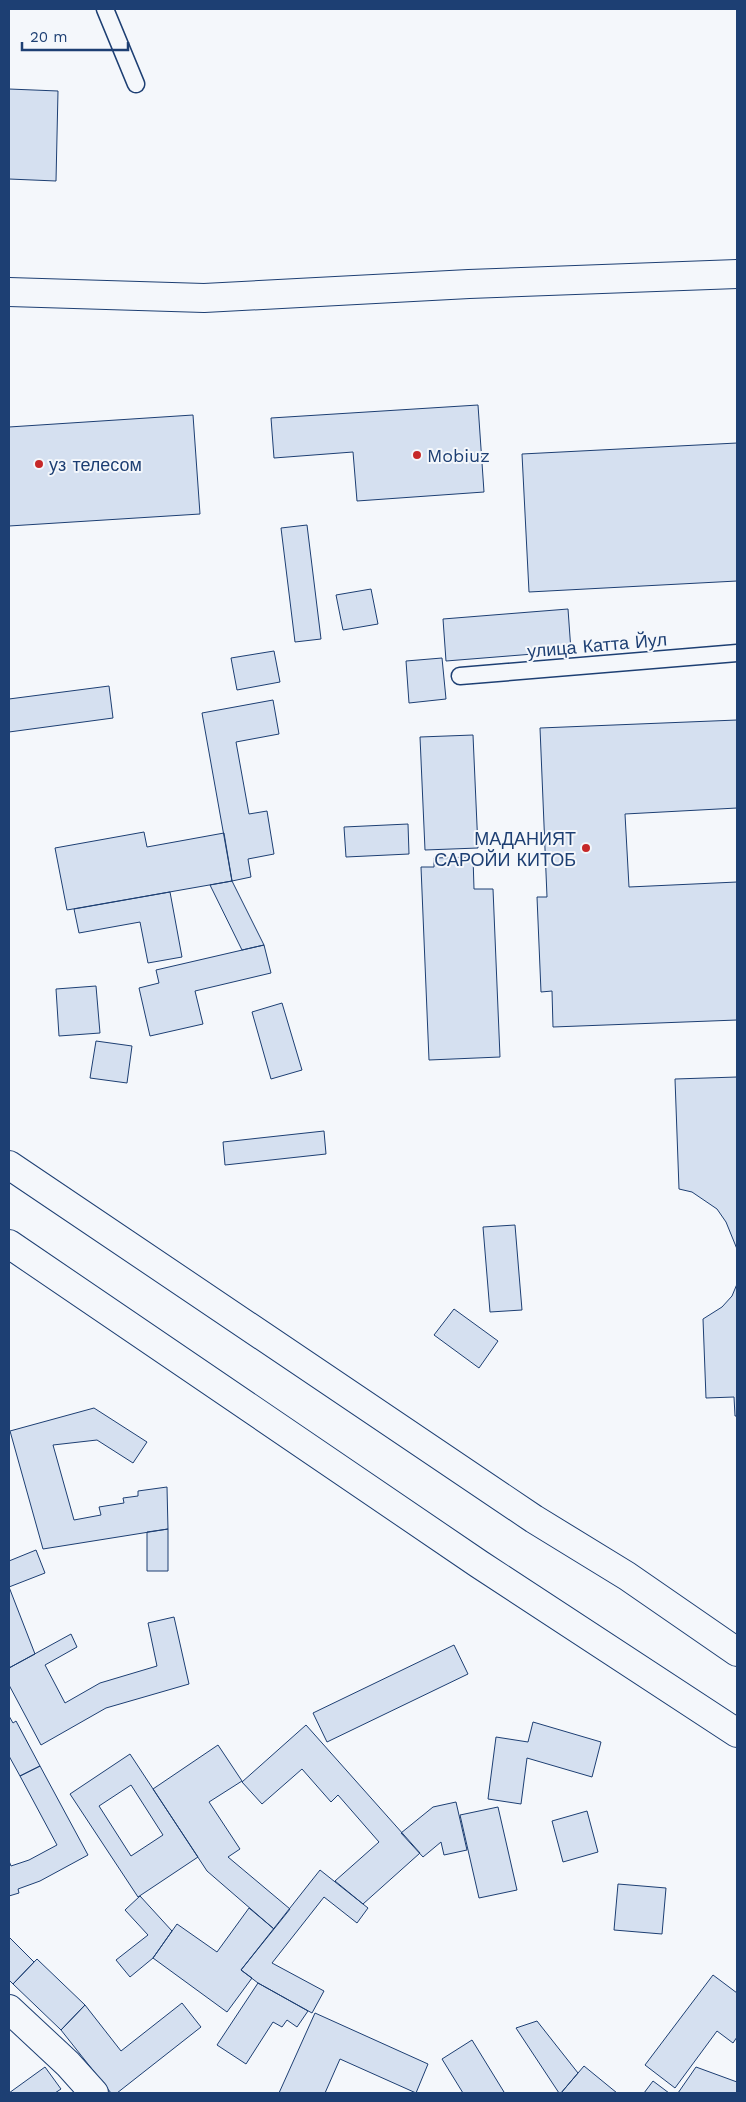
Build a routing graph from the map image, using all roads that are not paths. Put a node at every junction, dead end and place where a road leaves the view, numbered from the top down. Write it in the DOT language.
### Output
graph roads {
  1 [pos="105,9"];
  2 [pos="136,84"];
  3 [pos="737,274"];
  4 [pos="9,292"];
  5 [pos="737,653"];
  6 [pos="460,676"];
  7 [pos="9,1165"];
  8 [pos="9,1244"];
  9 [pos="737,1652"];
  10 [pos="737,1733"];
  11 [pos="9,2009"];
  12 [pos="94,2093"];
  1 -- 2 [label="lane"];
  3 -- 4 [label="main road"];
  5 -- 6 [label="lane, улица Катта Йул"];
  7 -- 9 [label="main road"];
  8 -- 10 [label="main road"];
  11 -- 12 [label="main road"];
}
